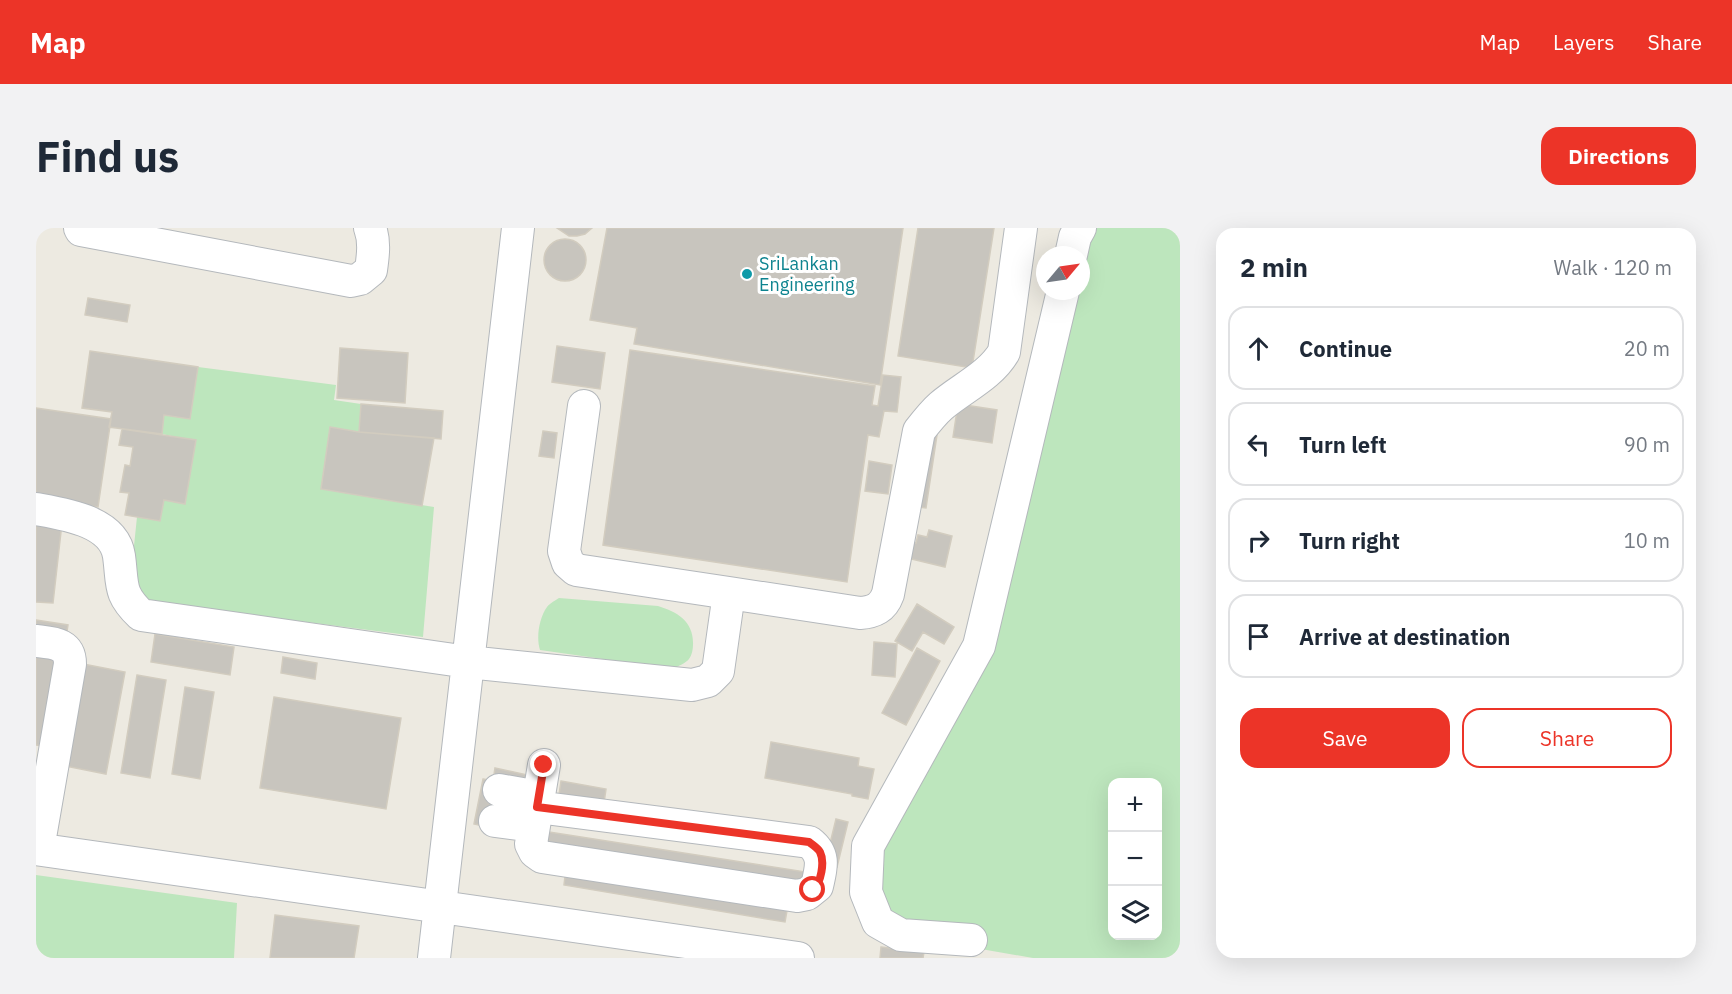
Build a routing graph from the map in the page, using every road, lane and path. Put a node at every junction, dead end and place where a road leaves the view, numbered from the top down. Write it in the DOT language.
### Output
graph roads {
  1 [pos="80,228"];
  2 [pos="370,228"];
  3 [pos="518,228"];
  4 [pos="1022,228"];
  5 [pos="1080,228"];
  6 [pos="1074,246"];
  7 [pos="1061,300"];
  8 [pos="584,406"];
  9 [pos="36,509"];
  10 [pos="729,593"];
  11 [pos="36,640"];
  12 [pos="468,662"];
  13 [pos="544,765"];
  14 [pos="43,776"];
  15 [pos="478,787"];
  16 [pos="537,810"];
  17 [pos="474,818"];
  18 [pos="37,849"];
  19 [pos="440,908"];
  20 [pos="971,940"];
  21 [pos="434,958"];
  22 [pos="798,958"];
  1 -- 2 [label="lane"];
  3 -- 12 [label="lane"];
  4 -- 10 [label="lane"];
  5 -- 6 [label="lane"];
  7 -- 20 [label="lane"];
  8 -- 10 [label="lane"];
  9 -- 12 [label="lane"];
  10 -- 12 [label="lane"];
  11 -- 14 [label="lane"];
  12 -- 15 [label="lane"];
  13 -- 16 [label="lane"];
  14 -- 18 [label="lane"];
  15 -- 16 [label="lane"];
  15 -- 17 [label="lane"];
  16 -- 16 [label="lane"];
  16 -- 17 [label="lane"];
  17 -- 19 [label="lane"];
  18 -- 19 [label="lane"];
  19 -- 21 [label="lane"];
  19 -- 22 [label="lane"];
}
